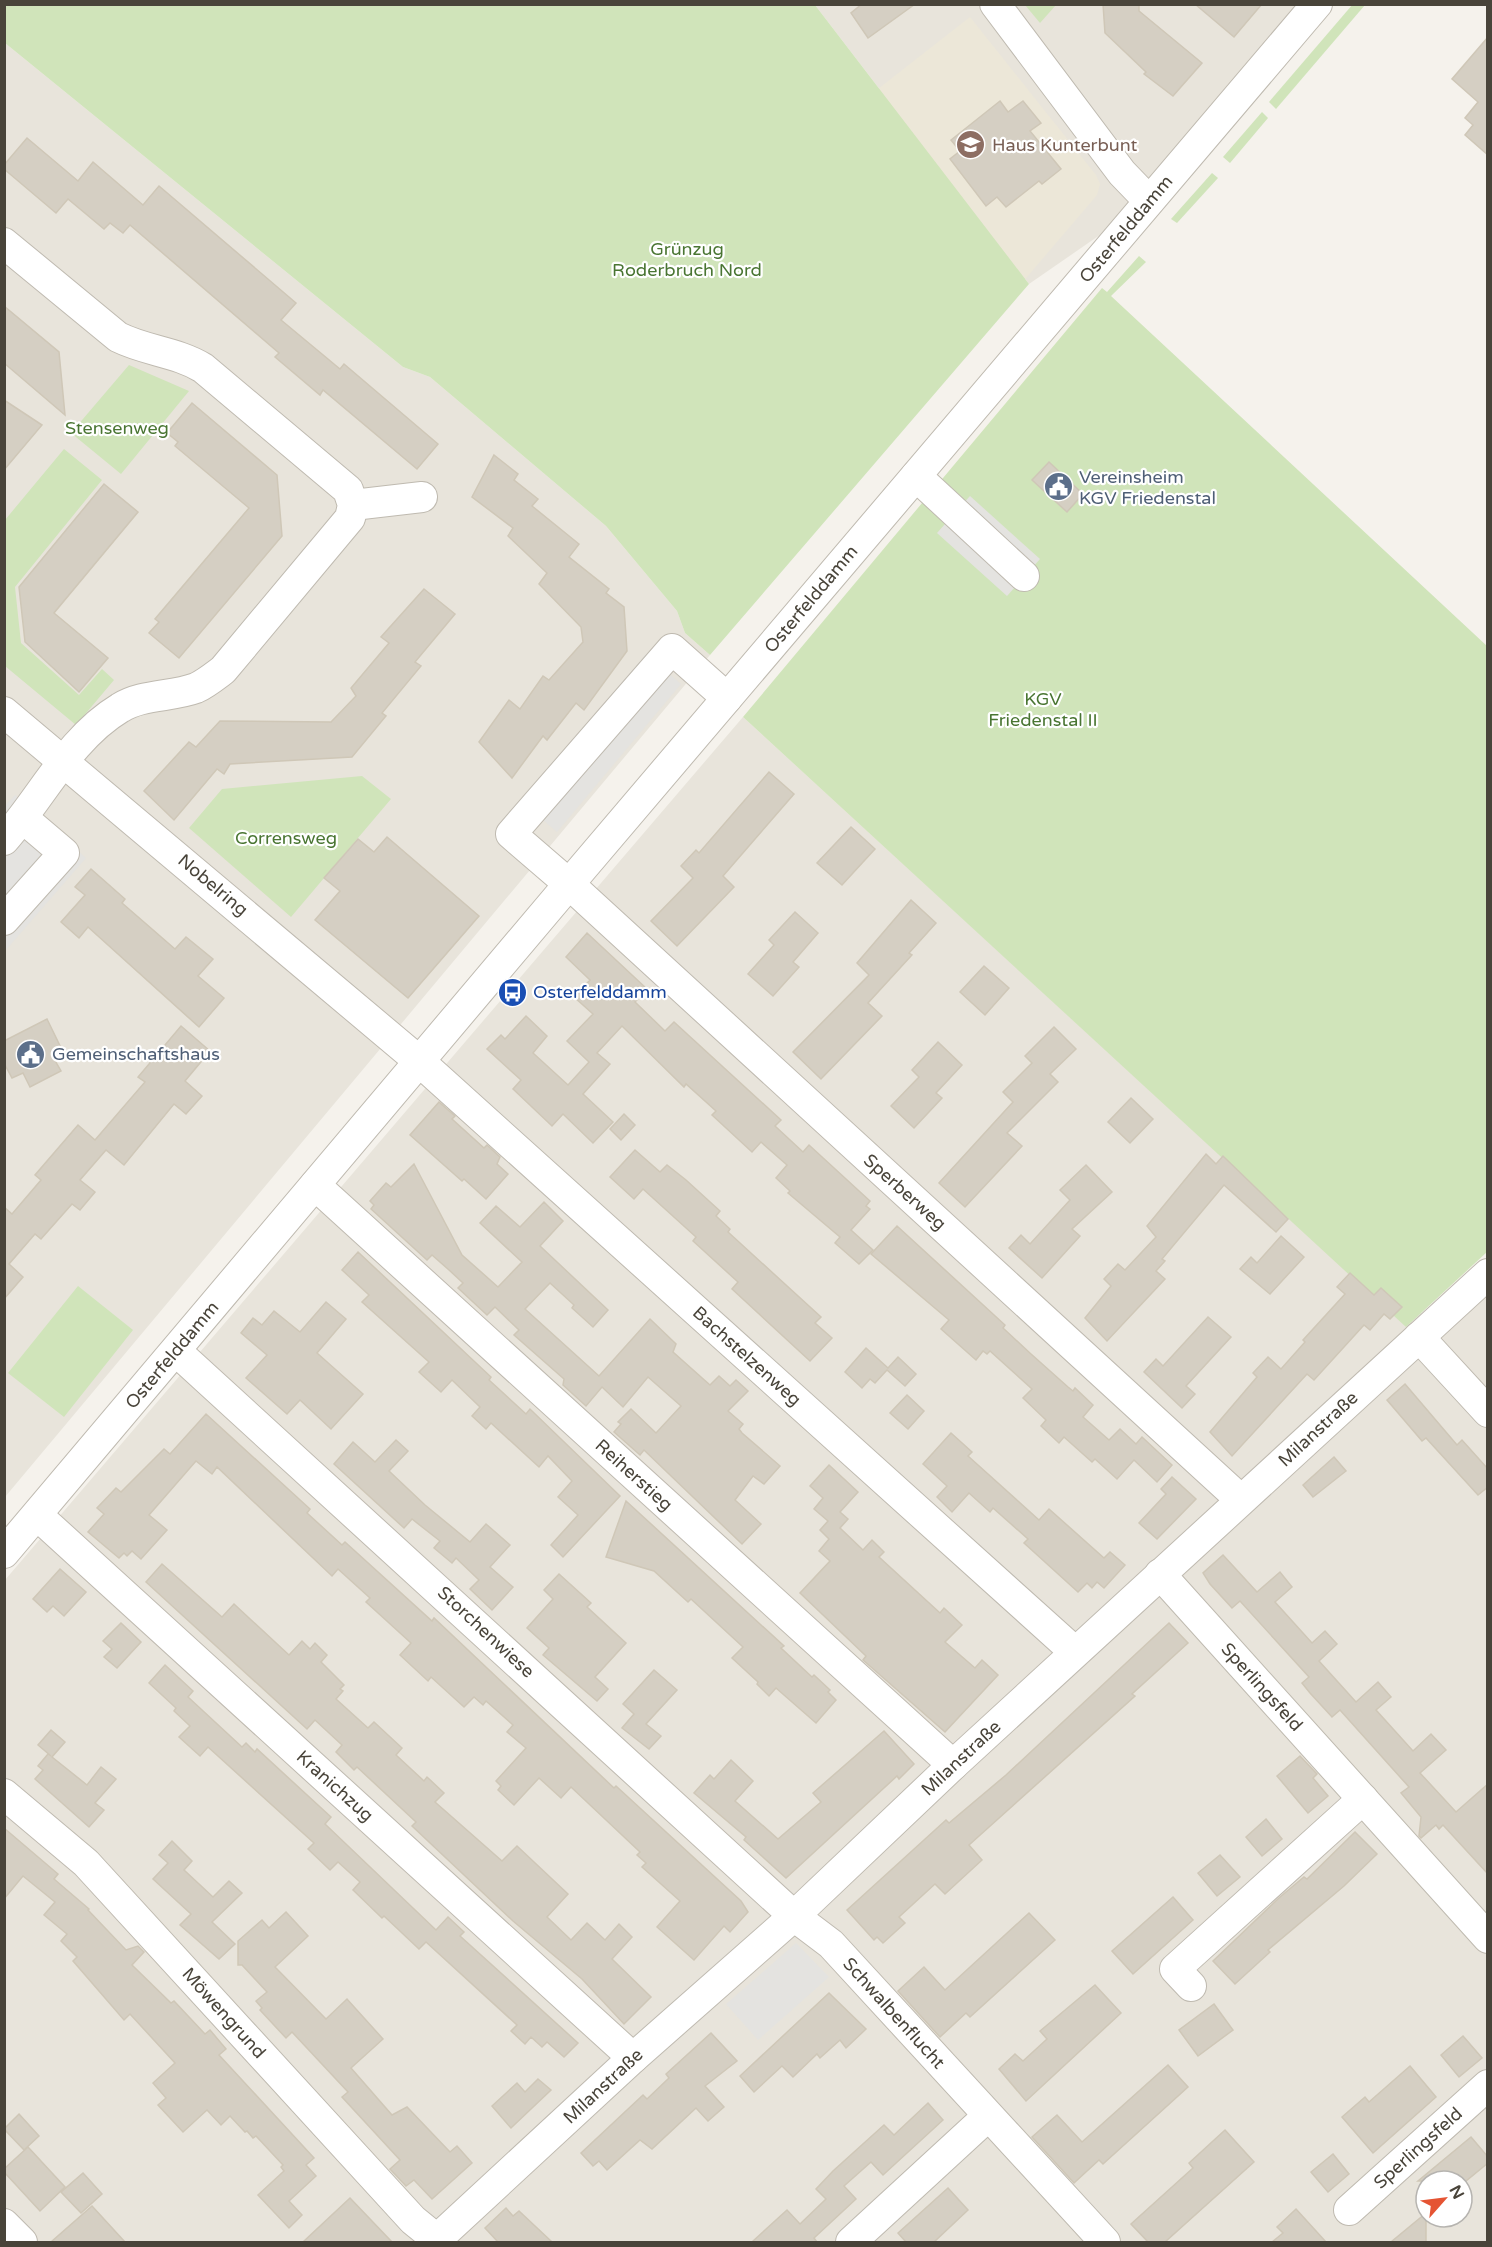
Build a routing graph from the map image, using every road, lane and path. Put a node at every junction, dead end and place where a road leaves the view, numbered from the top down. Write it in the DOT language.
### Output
graph roads {
  1 [pos="995,4"];
  2 [pos="1317,4"];
  3 [pos="1149,201"];
  4 [pos="4,243"];
  5 [pos="916,476"];
  6 [pos="422,497"];
  7 [pos="353,504"];
  8 [pos="1024,576"];
  9 [pos="727,698"];
  10 [pos="4,712"];
  11 [pos="65,761"];
  12 [pos="14,829"];
  13 [pos="569,884"];
  14 [pos="4,920"];
  15 [pos="420,1061"];
  16 [pos="315,1185"];
  17 [pos="1488,1274"];
  18 [pos="1419,1337"];
  19 [pos="176,1351"];
  20 [pos="1488,1412"];
  21 [pos="1241,1500"];
  22 [pos="37,1515"];
  23 [pos="4,1553"];
  24 [pos="1160,1574"];
  25 [pos="1075,1652"];
  26 [pos="953,1765"];
  27 [pos="4,1794"];
  28 [pos="1363,1799"];
  29 [pos="794,1916"];
  30 [pos="1488,1938"];
  31 [pos="1191,1986"];
  32 [pos="633,2058"];
  33 [pos="1488,2085"];
  34 [pos="988,2116"];
  35 [pos="1349,2211"];
  36 [pos="4,2224"];
  37 [pos="22,2242"];
  38 [pos="437,2242"];
  39 [pos="851,2242"];
  40 [pos="1105,2242"];
  1 -- 3 [label="street"];
  2 -- 3 [label="street, Osterfelddamm"];
  3 -- 5 [label="street, Osterfelddamm"];
  4 -- 7 [label="street"];
  5 -- 8 [label="street"];
  5 -- 9 [label="street, Osterfelddamm"];
  6 -- 7 [label="street"];
  7 -- 11 [label="street"];
  9 -- 13 [label="street, Osterfelddamm"];
  9 -- 13 [label="street, Sperberweg"];
  10 -- 11 [label="street, Nobelring"];
  11 -- 12 [label="street"];
  11 -- 15 [label="street, Nobelring"];
  12 -- 14 [label="street"];
  13 -- 15 [label="street, Osterfelddamm"];
  13 -- 21 [label="street, Sperberweg"];
  15 -- 16 [label="street, Osterfelddamm"];
  15 -- 25 [label="street, Bachstelzenweg"];
  16 -- 19 [label="street, Osterfelddamm"];
  16 -- 26 [label="street, Reiherstieg"];
  17 -- 18 [label="street, Milanstraße"];
  18 -- 20 [label="street"];
  18 -- 21 [label="street, Milanstraße"];
  19 -- 22 [label="street, Osterfelddamm"];
  19 -- 29 [label="street, Storchenwiese"];
  21 -- 24 [label="street, Milanstraße"];
  22 -- 23 [label="street, Osterfelddamm"];
  22 -- 32 [label="street, Kranichzug"];
  24 -- 25 [label="street, Milanstraße"];
  24 -- 28 [label="street, Sperlingsfeld"];
  25 -- 26 [label="street, Milanstraße"];
  26 -- 29 [label="street, Milanstraße"];
  27 -- 38 [label="street, Möwengrund"];
  28 -- 30 [label="street, Sperlingsfeld"];
  28 -- 31 [label="street"];
  29 -- 32 [label="street, Milanstraße"];
  29 -- 34 [label="street, Schwalbenflucht"];
  32 -- 38 [label="street, Milanstraße"];
  33 -- 35 [label="street, Sperlingsfeld"];
  34 -- 39 [label="street"];
  34 -- 40 [label="street, Schwalbenflucht"];
  36 -- 37 [label="street"];
}
